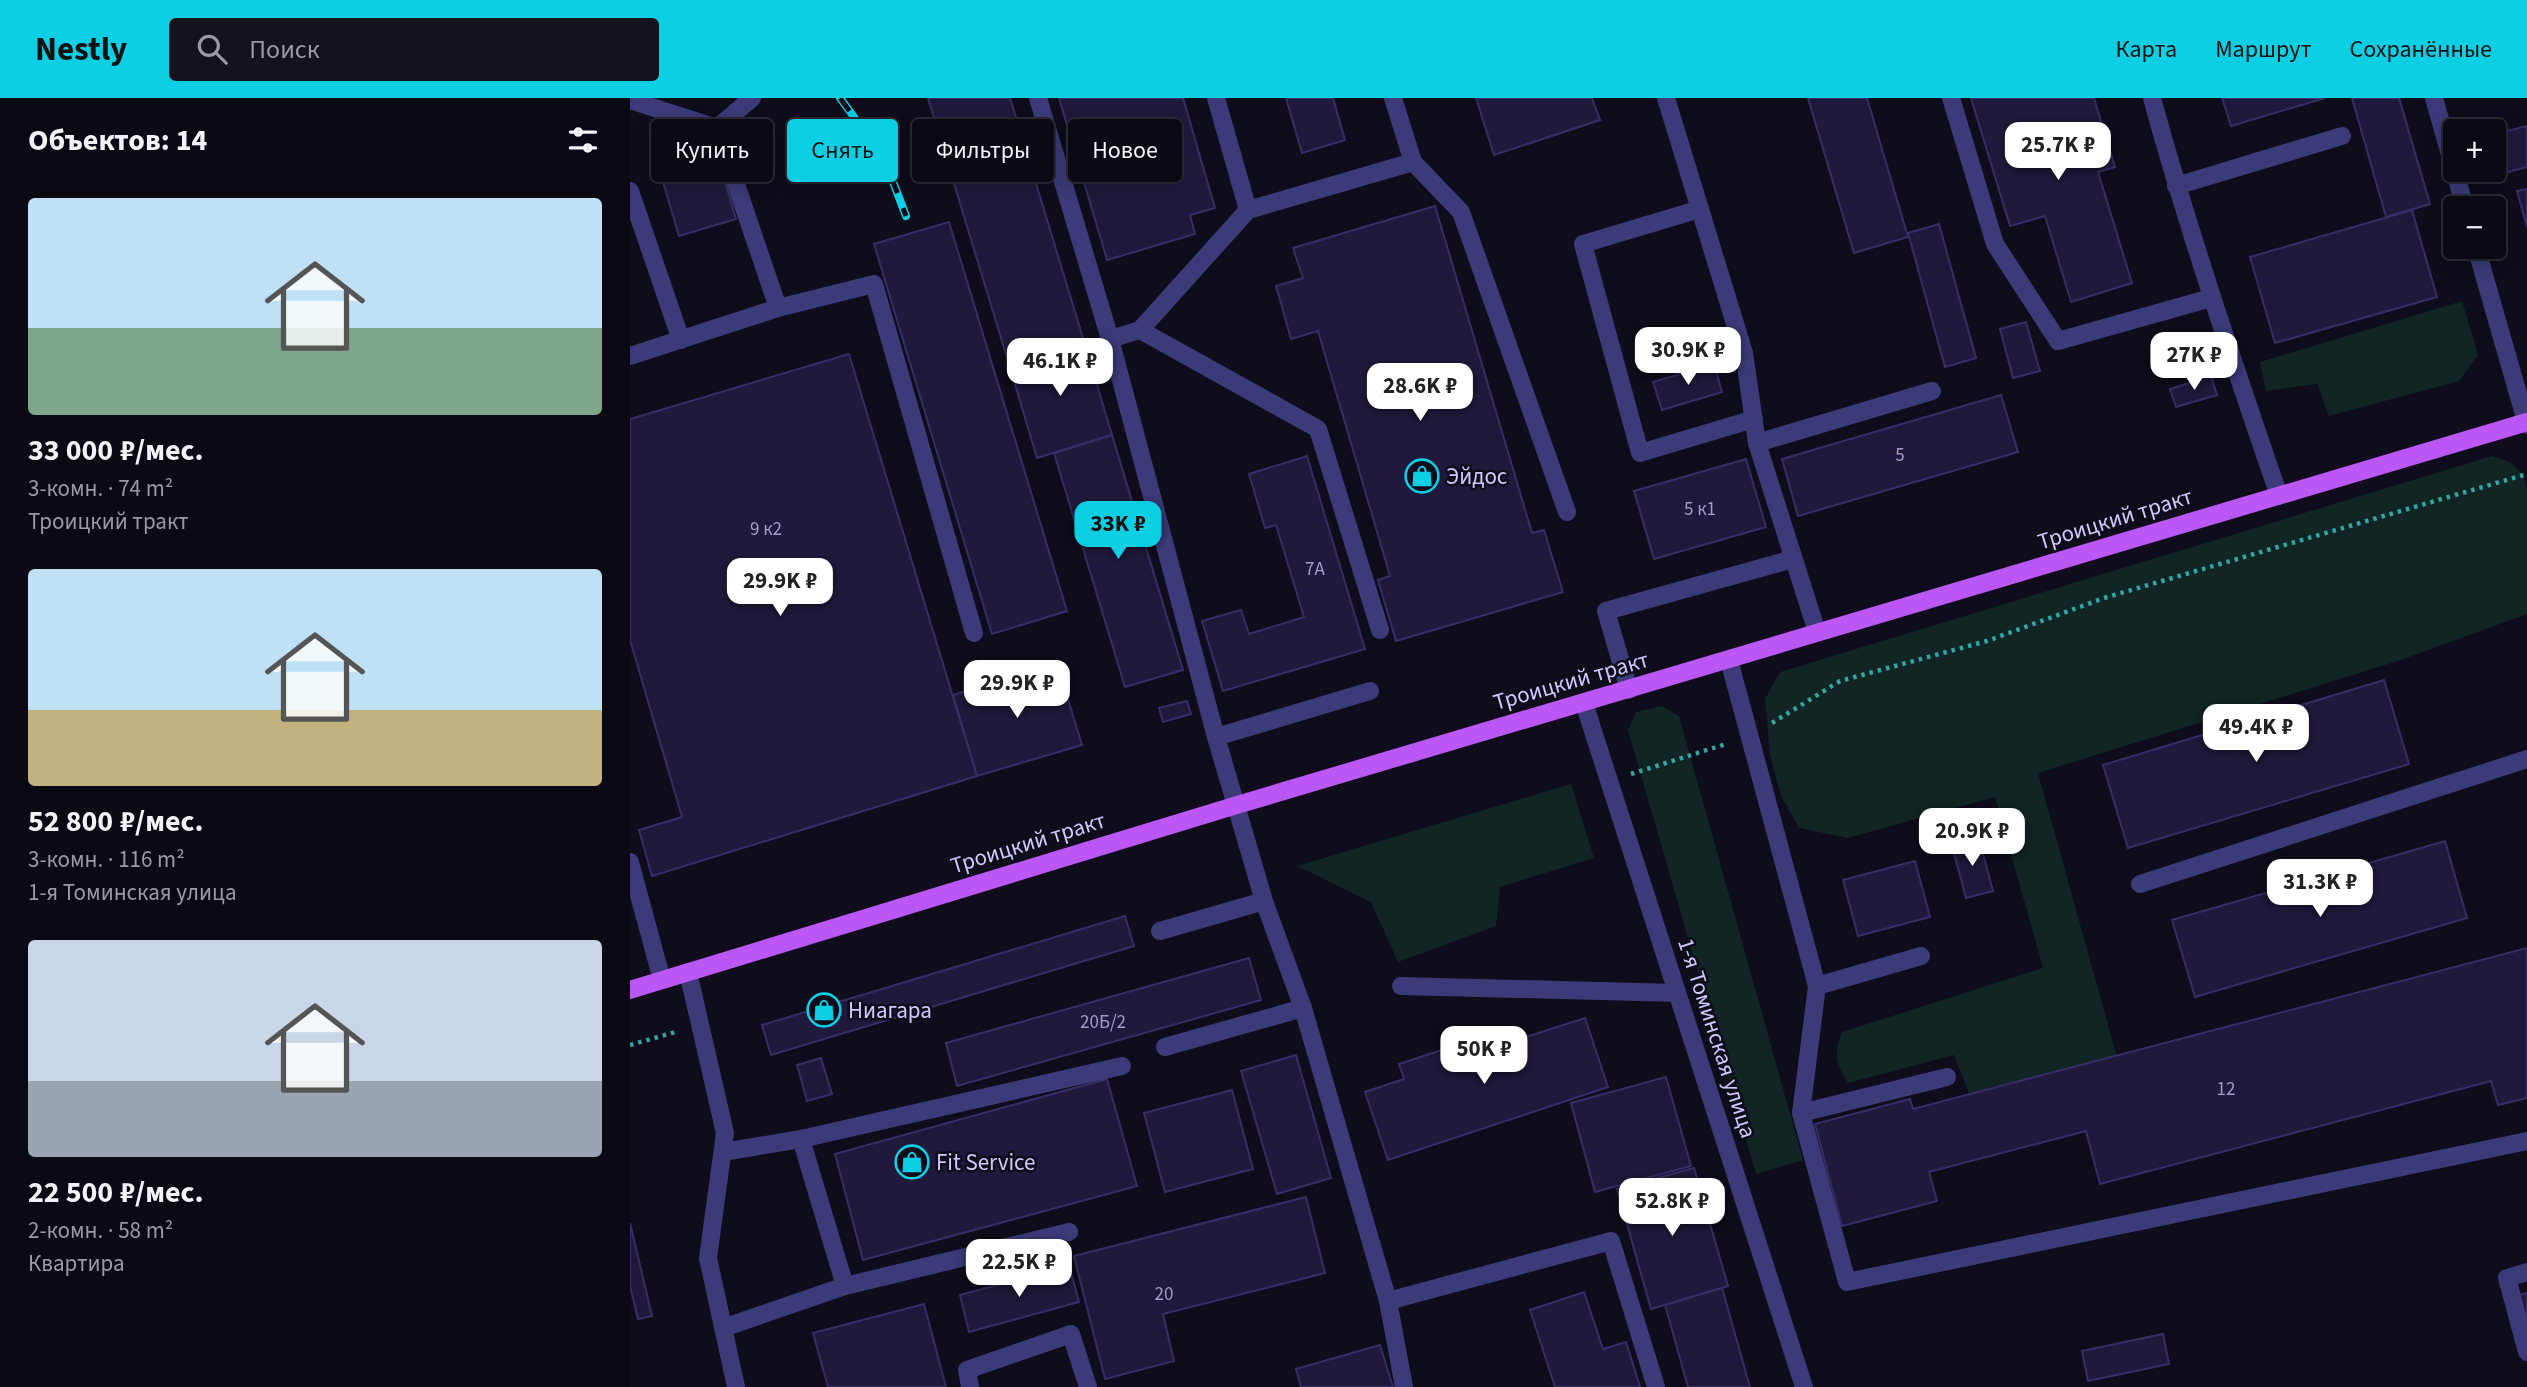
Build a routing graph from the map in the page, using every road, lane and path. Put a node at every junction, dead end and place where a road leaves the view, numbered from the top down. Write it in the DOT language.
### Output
graph roads {
  1 [pos="752,98"];
  2 [pos="1038,98"];
  3 [pos="1216,98"];
  4 [pos="1393,98"];
  5 [pos="1666,98"];
  6 [pos="1951,98"];
  7 [pos="2152,98"];
  8 [pos="2434,98"];
  9 [pos="630,100"];
  10 [pos="689,119"];
  11 [pos="728,119"];
  12 [pos="2342,136"];
  13 [pos="1413,162"];
  14 [pos="735,182"];
  15 [pos="2176,186"];
  16 [pos="630,191"];
  17 [pos="2462,196"];
  18 [pos="1700,209"];
  19 [pos="1248,210"];
  20 [pos="2479,259"];
  21 [pos="2211,298"];
  22 [pos="778,308"];
  23 [pos="1140,330"];
  24 [pos="1110,339"];
  25 [pos="681,340"];
  26 [pos="630,356"];
  27 [pos="1932,391"];
  28 [pos="1754,419"];
  29 [pos="2527,423"];
  30 [pos="1758,443"];
  31 [pos="2527,474"];
  32 [pos="2279,496"];
  33 [pos="1567,512"];
  34 [pos="1793,559"];
  35 [pos="1380,629"];
  36 [pos="1816,632"];
  37 [pos="974,633"];
  38 [pos="1729,660"];
  39 [pos="1629,690"];
  40 [pos="1370,691"];
  41 [pos="1584,703"];
  42 [pos="1216,737"];
  43 [pos="1751,737"];
  44 [pos="2527,759"];
  45 [pos="1610,781"];
  46 [pos="1237,805"];
  47 [pos="630,862"];
  48 [pos="2140,884"];
  49 [pos="1264,901"];
  50 [pos="1160,931"];
  51 [pos="1921,956"];
  52 [pos="688,972"];
  53 [pos="662,980"];
  54 [pos="1401,986"];
  55 [pos="1817,986"];
  56 [pos="630,990"];
  57 [pos="1677,993"];
  58 [pos="1303,1008"];
  59 [pos="700,1025"];
  60 [pos="630,1045"];
  61 [pos="1165,1047"];
  62 [pos="1122,1066"];
  63 [pos="1947,1077"];
  64 [pos="1801,1113"];
  65 [pos="801,1139"];
  66 [pos="2527,1141"];
  67 [pos="723,1152"];
  68 [pos="1069,1232"];
  69 [pos="2527,1272"];
  70 [pos="845,1286"];
  71 [pos="1388,1301"];
  72 [pos="723,1328"];
  73 [pos="2527,1352"];
  74 [pos="736,1387"];
  75 [pos="970,1387"];
  76 [pos="1087,1387"];
  77 [pos="1404,1387"];
  78 [pos="1656,1387"];
  79 [pos="1804,1387"];
  1 -- 11 [label="street"];
  2 -- 24 [label="street"];
  3 -- 19 [label="street"];
  4 -- 13 [label="street"];
  5 -- 18 [label="street"];
  6 -- 21 [label="street"];
  7 -- 15 [label="street"];
  8 -- 17 [label="street"];
  9 -- 10 [label="street"];
  12 -- 15 [label="street"];
  13 -- 19 [label="street"];
  13 -- 33 [label="street"];
  14 -- 22 [label="street"];
  15 -- 21 [label="street"];
  16 -- 25 [label="street"];
  18 -- 28 [label="street"];
  18 -- 28 [label="street"];
  19 -- 23 [label="street"];
  20 -- 29 [label="street"];
  21 -- 32 [label="street"];
  22 -- 25 [label="street"];
  22 -- 37 [label="street"];
  23 -- 24 [label="street"];
  23 -- 35 [label="street"];
  24 -- 42 [label="street"];
  25 -- 26 [label="street"];
  27 -- 30 [label="street"];
  28 -- 30 [label="street"];
  29 -- 32 [label="main road, Троицкий тракт"];
  30 -- 34 [label="street"];
  31 -- 43 [label="path"];
  32 -- 36 [label="main road, Троицкий тракт"];
  34 -- 36 [label="street"];
  34 -- 39 [label="street"];
  36 -- 38 [label="main road, Троицкий тракт"];
  38 -- 39 [label="main road, Троицкий тракт"];
  38 -- 43 [label="street"];
  39 -- 41 [label="main road, Троицкий тракт"];
  40 -- 42 [label="street"];
  41 -- 45 [label="street, 1-я Томинская улица"];
  41 -- 46 [label="main road, Троицкий тракт"];
  42 -- 46 [label="street"];
  43 -- 45 [label="path"];
  43 -- 55 [label="street"];
  44 -- 48 [label="street"];
  45 -- 57 [label="street, 1-я Томинская улица"];
  46 -- 49 [label="street"];
  46 -- 52 [label="main road, Троицкий тракт"];
  47 -- 53 [label="street"];
  49 -- 50 [label="street"];
  49 -- 58 [label="street"];
  51 -- 55 [label="street"];
  52 -- 53 [label="main road, Троицкий тракт"];
  52 -- 59 [label="street"];
  53 -- 56 [label="main road, Троицкий тракт"];
  54 -- 57 [label="street"];
  55 -- 64 [label="street"];
  57 -- 79 [label="street, 1-я Томинская улица"];
  58 -- 61 [label="street"];
  58 -- 71 [label="street"];
  59 -- 60 [label="path"];
  59 -- 67 [label="street"];
  62 -- 65 [label="street"];
  63 -- 64 [label="street"];
  64 -- 66 [label="street"];
  65 -- 67 [label="street"];
  65 -- 70 [label="street"];
  67 -- 72 [label="street"];
  68 -- 70 [label="street"];
  69 -- 73 [label="street"];
  70 -- 72 [label="street"];
  71 -- 77 [label="street"];
  71 -- 78 [label="street"];
  72 -- 74 [label="street"];
  75 -- 76 [label="street"];
}
